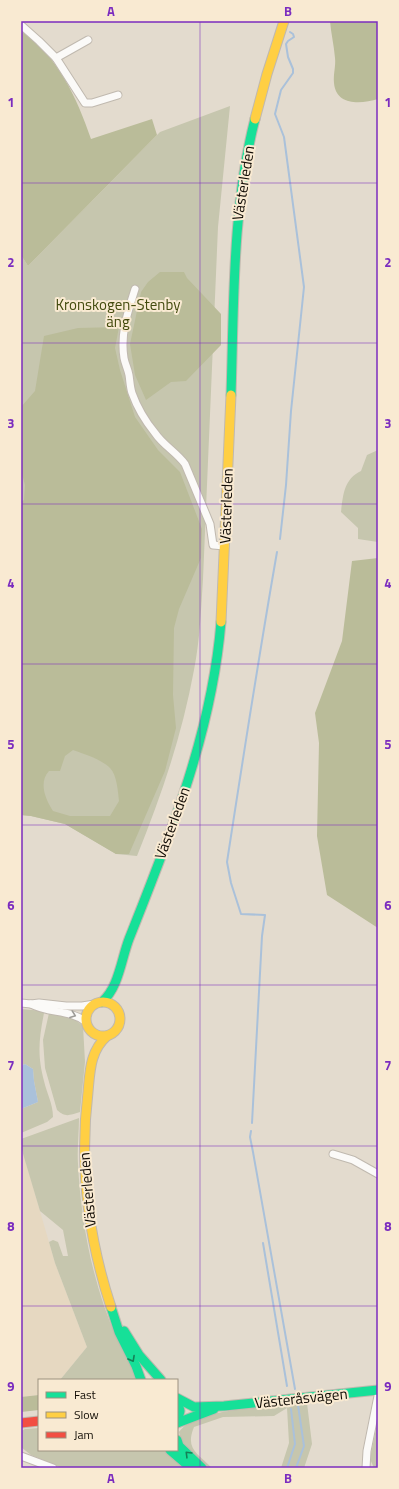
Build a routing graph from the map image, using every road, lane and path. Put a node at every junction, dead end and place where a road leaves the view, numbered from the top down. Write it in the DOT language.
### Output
graph roads {
  1 [pos="284,21"];
  2 [pos="21,25"];
  3 [pos="88,40"];
  4 [pos="56,58"];
  5 [pos="118,95"];
  6 [pos="135,289"];
  7 [pos="226,546"];
  8 [pos="117,981"];
  9 [pos="21,1003"];
  10 [pos="99,1003"];
  11 [pos="31,1004"];
  12 [pos="117,1010"];
  13 [pos="88,1025"];
  14 [pos="107,1036"];
  15 [pos="91,1065"];
  16 [pos="333,1154"];
  17 [pos="378,1174"];
  18 [pos="113,1312"];
  19 [pos="141,1379"];
  20 [pos="160,1379"];
  21 [pos="378,1390"];
  22 [pos="378,1396"];
  23 [pos="178,1399"];
  24 [pos="178,1401"];
  25 [pos="224,1406"];
  26 [pos="38,1421"];
  27 [pos="178,1421"];
  28 [pos="21,1423"];
  29 [pos="178,1423"];
  30 [pos="178,1443"];
  31 [pos="171,1451"];
  32 [pos="21,1456"];
  33 [pos="53,1468"];
  34 [pos="191,1468"];
  35 [pos="202,1468"];
  36 [pos="366,1468"];
  1 -- 7 [label="main road, Västerleden"];
  2 -- 4 [label="street"];
  3 -- 4 [label="street"];
  4 -- 5 [label="street"];
  6 -- 7 [label="street"];
  7 -- 8 [label="main road, Västerleden"];
  8 -- 10 [label="main road, Västerleden"];
  8 -- 12 [label="main road, Västerleden"];
  9 -- 11 [label="street"];
  10 -- 11 [label="street"];
  10 -- 12 [label="main road"];
  10 -- 13 [label="main road"];
  11 -- 13 [label="street, one-way"];
  12 -- 14 [label="main road"];
  13 -- 14 [label="main road"];
  13 -- 15 [label="main road, Västerleden"];
  14 -- 15 [label="main road, Västerleden"];
  15 -- 18 [label="main road, Västerleden"];
  16 -- 17 [label="street"];
  18 -- 19 [label="main road, Västerleden, one-way"];
  18 -- 20 [label="main road, Västerleden"];
  21 -- 25 [label="main road, Västeråsvägen"];
  22 -- 36 [label="street"];
  23 -- 25 [label="main road, Västeråsvägen"];
  24 -- 27 [label="main road"];
  25 -- 29 [label="main road, Västeråsvägen"];
  26 -- 28 [label="main road"];
  35 -- 30 [label="main road, one-way"];
  31 -- 34 [label="main road"];
  32 -- 33 [label="street"];
}
